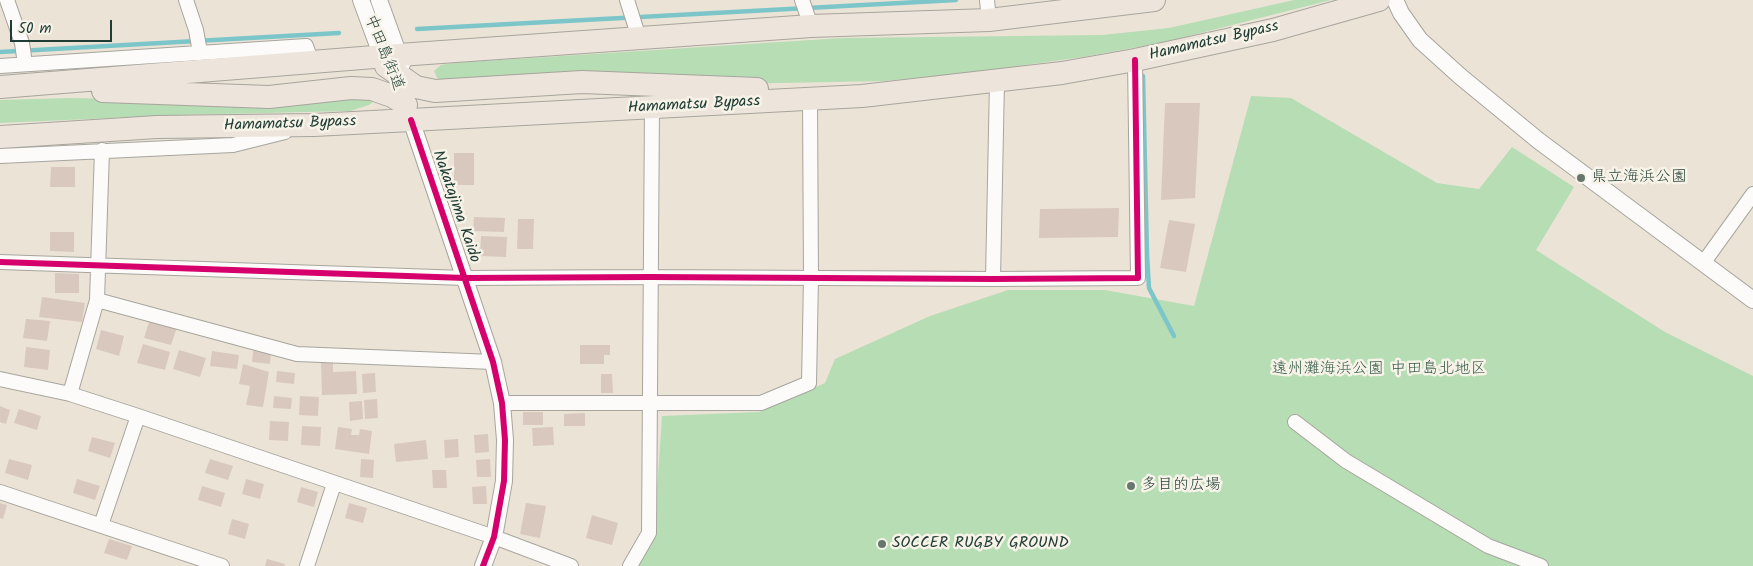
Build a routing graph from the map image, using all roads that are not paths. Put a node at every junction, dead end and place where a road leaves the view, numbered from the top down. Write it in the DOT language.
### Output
graph roads {
  1 [pos="7,0"];
  2 [pos="186,0"];
  3 [pos="361,0"];
  4 [pos="379,0"];
  5 [pos="802,0"];
  6 [pos="1379,0"];
  7 [pos="1395,0"];
  8 [pos="1141,1"];
  9 [pos="628,4"];
  10 [pos="988,9"];
  11 [pos="810,22"];
  12 [pos="638,32"];
  13 [pos="200,52"];
  14 [pos="389,59"];
  15 [pos="1135,60"];
  16 [pos="312,63"];
  17 [pos="25,64"];
  18 [pos="2,80"];
  19 [pos="407,81"];
  20 [pos="997,81"];
  21 [pos="862,96"];
  22 [pos="810,99"];
  23 [pos="652,108"];
  24 [pos="409,113"];
  25 [pos="314,125"];
  26 [pos="0,137"];
  27 [pos="102,150"];
  28 [pos="0,156"];
  29 [pos="1753,194"];
  30 [pos="0,262"];
  31 [pos="1704,262"];
  32 [pos="97,265"];
  33 [pos="465,278"];
  34 [pos="650,278"];
  35 [pos="811,278"];
  36 [pos="993,279"];
  37 [pos="96,300"];
  38 [pos="1753,300"];
  39 [pos="492,362"];
  40 [pos="0,379"];
  41 [pos="70,394"];
  42 [pos="502,403"];
  43 [pos="648,404"];
  44 [pos="138,416"];
  45 [pos="1296,422"];
  46 [pos="334,484"];
  47 [pos="0,492"];
  48 [pos="101,525"];
  49 [pos="494,537"];
  50 [pos="222,566"];
  51 [pos="307,566"];
  52 [pos="483,566"];
  53 [pos="571,566"];
  54 [pos="630,566"];
  55 [pos="1541,566"];
  1 -- 17 [label="street"];
  2 -- 13 [label="street"];
  3 -- 14 [label="street, 中田島街道"];
  4 -- 14 [label="street"];
  5 -- 11 [label="street"];
  6 -- 15 [label="highway, Hamamatsu Bypass"];
  7 -- 31 [label="street"];
  8 -- 10 [label="highway"];
  9 -- 12 [label="street"];
  10 -- 11 [label="highway"];
  11 -- 12 [label="highway"];
  12 -- 14 [label="highway"];
  13 -- 16 [label="street"];
  13 -- 17 [label="street"];
  14 -- 16 [label="highway"];
  14 -- 19 [label="highway"];
  14 -- 24 [label="street, 中田島街道"];
  15 -- 20 [label="highway, Hamamatsu Bypass"];
  15 -- 36 [label="street"];
  16 -- 18 [label="highway"];
  17 -- 18 [label="street"];
  18 -- 24 [label="highway"];
  19 -- 21 [label="highway"];
  19 -- 24 [label="street, Nakatajima Kaido"];
  20 -- 21 [label="highway, Hamamatsu Bypass"];
  20 -- 36 [label="street"];
  21 -- 22 [label="highway, Hamamatsu Bypass"];
  22 -- 23 [label="highway, Hamamatsu Bypass"];
  22 -- 35 [label="street"];
  23 -- 24 [label="highway, Hamamatsu Bypass"];
  23 -- 34 [label="street"];
  24 -- 25 [label="highway, Hamamatsu Bypass"];
  24 -- 33 [label="street, Nakatajima Kaido"];
  25 -- 26 [label="highway, Hamamatsu Bypass"];
  25 -- 27 [label="street"];
  27 -- 28 [label="street"];
  27 -- 32 [label="street"];
  29 -- 31 [label="street"];
  30 -- 32 [label="street"];
  31 -- 38 [label="street"];
  32 -- 33 [label="street"];
  32 -- 37 [label="street"];
  33 -- 34 [label="street"];
  33 -- 39 [label="street, Nakatajima Kaido"];
  34 -- 35 [label="street"];
  34 -- 43 [label="street"];
  35 -- 36 [label="street"];
  35 -- 43 [label="street"];
  37 -- 39 [label="street"];
  37 -- 41 [label="street"];
  39 -- 42 [label="street, Nakatajima Kaido"];
  40 -- 41 [label="street"];
  41 -- 44 [label="street"];
  42 -- 43 [label="street"];
  42 -- 49 [label="street, Nakatajima Kaido"];
  43 -- 54 [label="street"];
  44 -- 46 [label="street"];
  44 -- 48 [label="street"];
  45 -- 55 [label="street"];
  46 -- 49 [label="street"];
  46 -- 51 [label="street"];
  47 -- 48 [label="street"];
  48 -- 50 [label="street"];
  49 -- 52 [label="street, Nakatajima Kaido"];
  49 -- 53 [label="street"];
}
